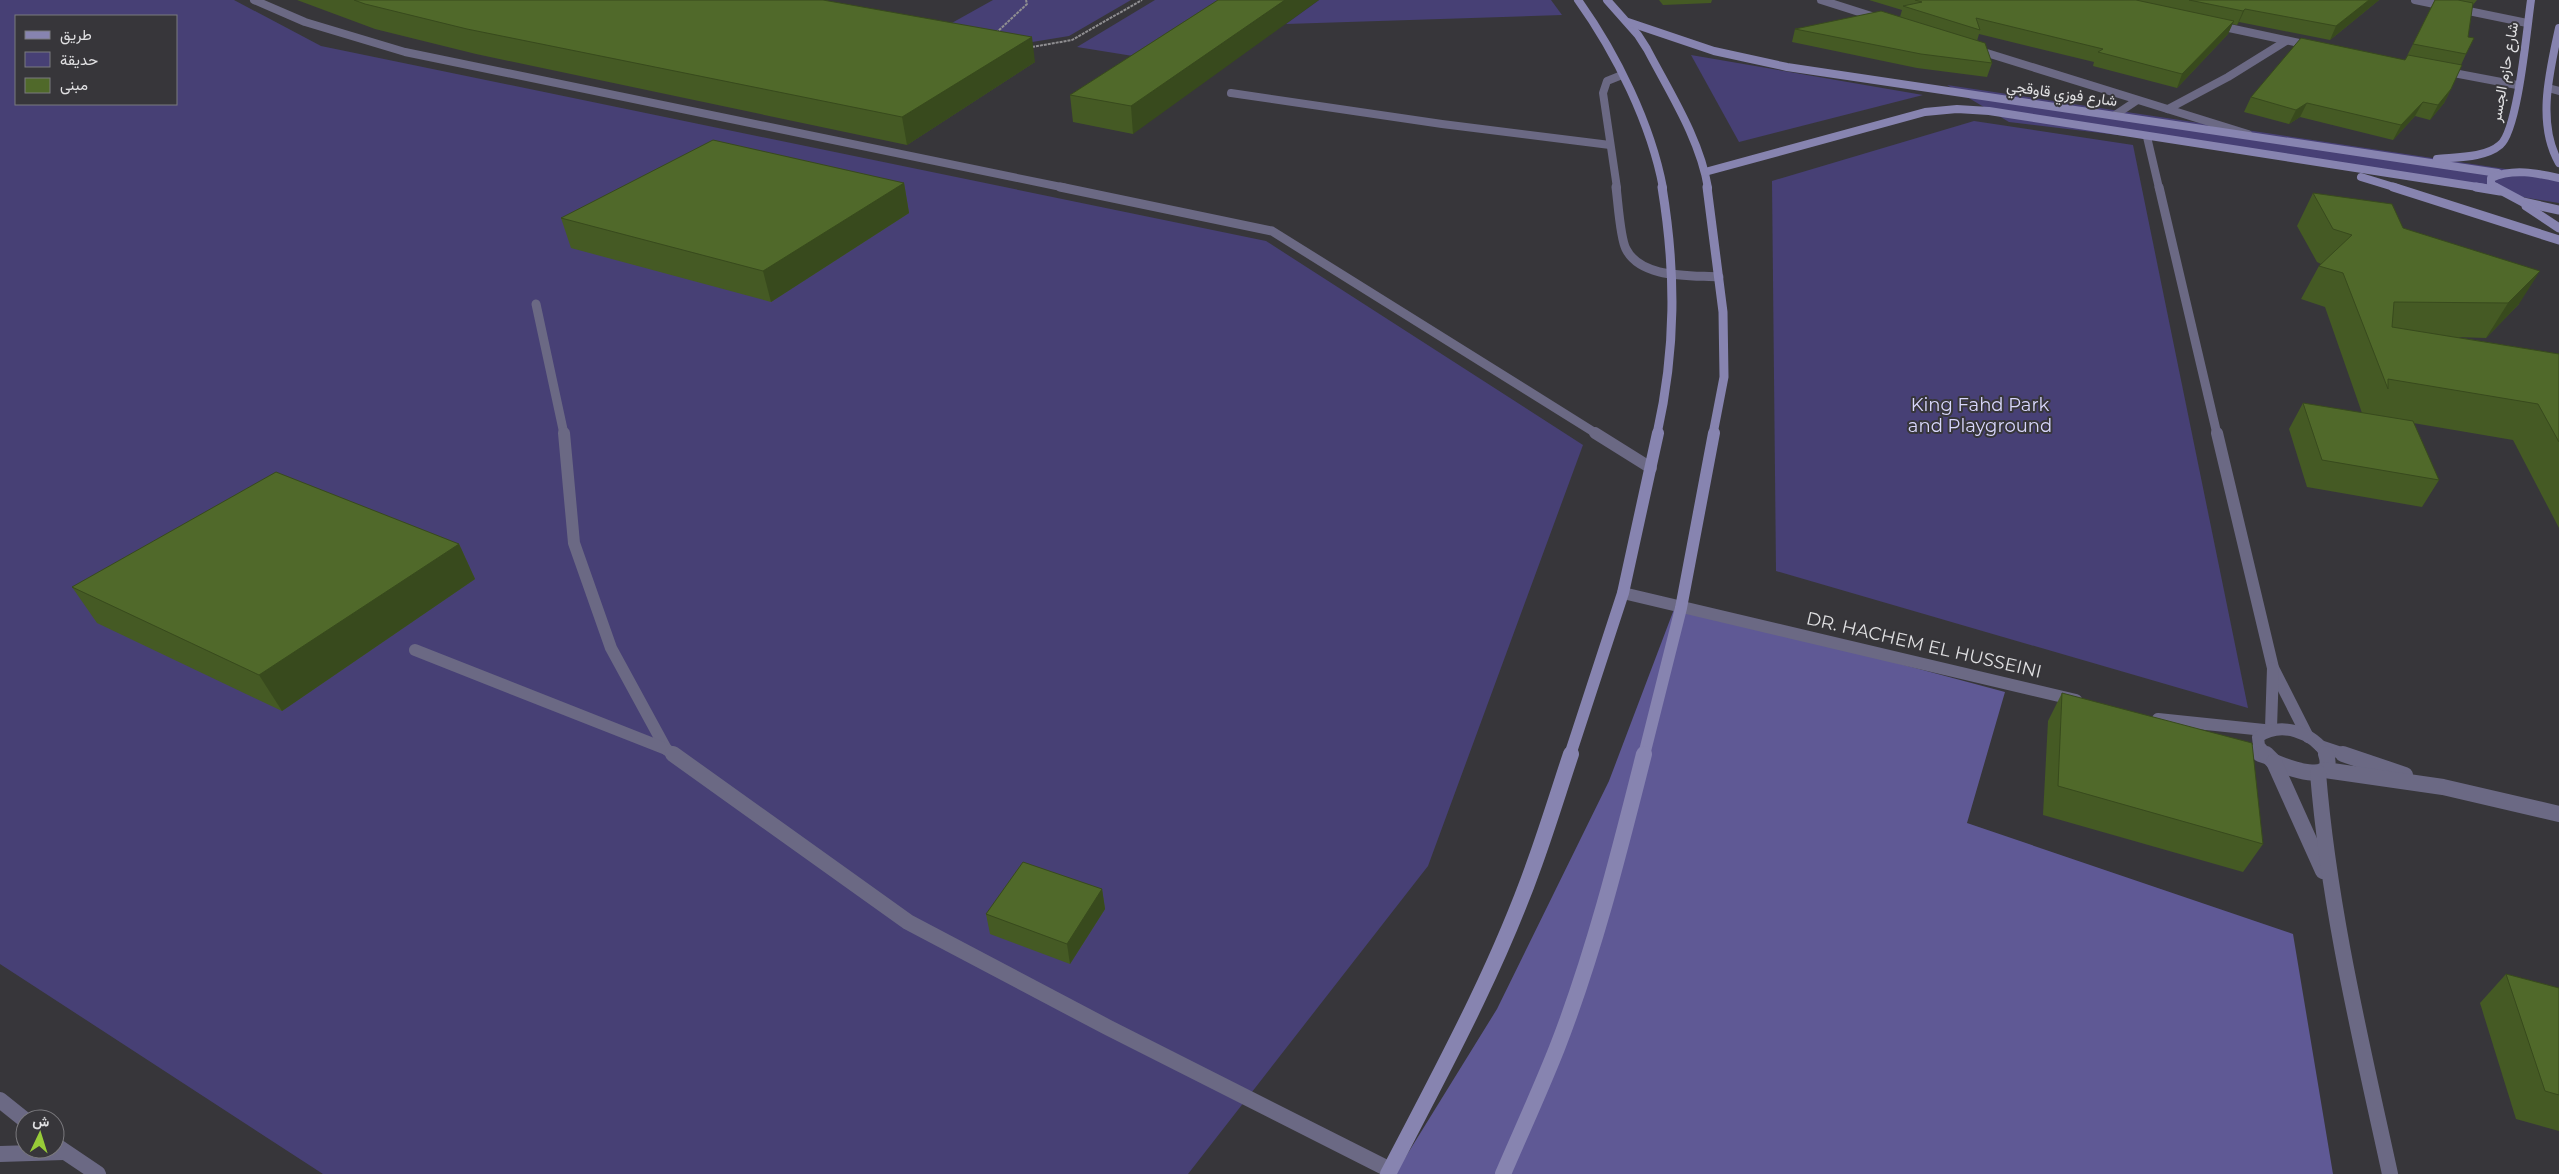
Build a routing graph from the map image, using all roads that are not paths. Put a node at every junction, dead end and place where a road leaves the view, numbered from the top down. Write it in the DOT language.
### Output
graph roads {
  1 [pos="254,0"];
  2 [pos="1578,0"];
  3 [pos="1607,0"];
  4 [pos="1821,0"];
  5 [pos="2415,0"];
  6 [pos="2531,0"];
  7 [pos="1885,20"];
  8 [pos="1627,22"];
  9 [pos="2526,23"];
  10 [pos="2211,24"];
  11 [pos="2559,28"];
  12 [pos="2286,41"];
  13 [pos="1968,47"];
  14 [pos="2325,48"];
  15 [pos="2430,69"];
  16 [pos="1622,75"];
  17 [pos="2516,85"];
  18 [pos="2548,88"];
  19 [pos="2559,91"];
  20 [pos="1231,93"];
  21 [pos="1973,94"];
  22 [pos="2136,101"];
  23 [pos="1973,109"];
  24 [pos="2168,109"];
  25 [pos="2115,114"];
  26 [pos="2248,134"];
  27 [pos="2148,137"];
  28 [pos="1610,145"];
  29 [pos="2412,160"];
  30 [pos="2559,163"];
  31 [pos="2323,164"];
  32 [pos="1705,172"];
  33 [pos="2498,173"];
  34 [pos="2559,178"];
  35 [pos="2500,191"];
  36 [pos="2518,200"];
  37 [pos="2559,210"];
  38 [pos="2559,228"];
  39 [pos="2559,240"];
  40 [pos="1673,273"];
  41 [pos="1719,276"];
  42 [pos="536,304"];
  43 [pos="1651,468"];
  44 [pos="1623,594"];
  45 [pos="1681,608"];
  46 [pos="415,650"];
  47 [pos="2274,668"];
  48 [pos="2090,703"];
  49 [pos="2267,729"];
  50 [pos="2308,737"];
  51 [pos="2320,746"];
  52 [pos="666,750"];
  53 [pos="2270,759"];
  54 [pos="2321,771"];
  55 [pos="2443,787"];
  56 [pos="2559,814"];
  57 [pos="2329,885"];
  58 [pos="0,1100"];
  59 [pos="15,1112"];
  60 [pos="15,1152"];
  61 [pos="65,1152"];
  62 [pos="0,1154"];
  63 [pos="1389,1172"];
  64 [pos="98,1174"];
  65 [pos="1502,1174"];
  66 [pos="2390,1174"];
  1 -- 43 [label="street"];
  2 -- 16 [label="street"];
  3 -- 8 [label="street"];
  4 -- 7 [label="street"];
  5 -- 9 [label="street"];
  6 -- 9 [label="street, شارع حازم الجسر"];
  8 -- 21 [label="street, شارع فوزي قاوقجي"];
  8 -- 32 [label="street"];
  9 -- 17 [label="street, شارع حازم الجسر"];
  10 -- 12 [label="street"];
  11 -- 18 [label="street"];
  12 -- 14 [label="street"];
  12 -- 24 [label="street"];
  13 -- 22 [label="street"];
  15 -- 17 [label="street"];
  16 -- 28 [label="street"];
  16 -- 40 [label="street"];
  17 -- 29 [label="street, شارع حازم الجسر"];
  18 -- 19 [label="street"];
  18 -- 30 [label="street"];
  20 -- 28 [label="street"];
  21 -- 23 [label="street"];
  21 -- 25 [label="street, شارع فوزي قاوقجي"];
  22 -- 24 [label="street"];
  22 -- 25 [label="street"];
  23 -- 27 [label="street, شارع فوزي قاوقجي"];
  23 -- 32 [label="street, شارع فوزي قاوقجي"];
  24 -- 26 [label="street"];
  25 -- 26 [label="street, شارع فوزي قاوقجي"];
  26 -- 29 [label="street, شارع فوزي قاوقجي"];
  27 -- 31 [label="street, شارع فوزي قاوقجي"];
  27 -- 47 [label="street"];
  28 -- 40 [label="street"];
  29 -- 33 [label="street, شارع فوزي قاوقجي"];
  31 -- 35 [label="street, شارع فوزي قاوقجي"];
  31 -- 39 [label="street"];
  32 -- 41 [label="street"];
  33 -- 34 [label="street, شارع فوزي قاوقجي"];
  33 -- 35 [label="street"];
  35 -- 36 [label="street, شارع فوزي قاوقجي"];
  36 -- 37 [label="street"];
  36 -- 38 [label="street"];
  40 -- 41 [label="street"];
  40 -- 43 [label="street"];
  41 -- 45 [label="street"];
  42 -- 52 [label="street"];
  43 -- 44 [label="street"];
  44 -- 45 [label="street, DR. HACHEM EL HUSSEINI"];
  44 -- 63 [label="street"];
  45 -- 48 [label="street, DR. HACHEM EL HUSSEINI"];
  45 -- 65 [label="street"];
  46 -- 52 [label="street"];
  47 -- 49 [label="street"];
  47 -- 50 [label="street"];
  49 -- 50 [label="street"];
  49 -- 53 [label="street"];
  49 -- 53 [label="street"];
  50 -- 51 [label="street"];
  51 -- 54 [label="street"];
  51 -- 55 [label="street"];
  52 -- 63 [label="street"];
  53 -- 54 [label="street"];
  53 -- 57 [label="street"];
  54 -- 55 [label="street"];
  54 -- 57 [label="street"];
  55 -- 56 [label="street"];
  57 -- 66 [label="street"];
  58 -- 59 [label="street"];
  60 -- 62 [label="street"];
  61 -- 64 [label="street"];
}
